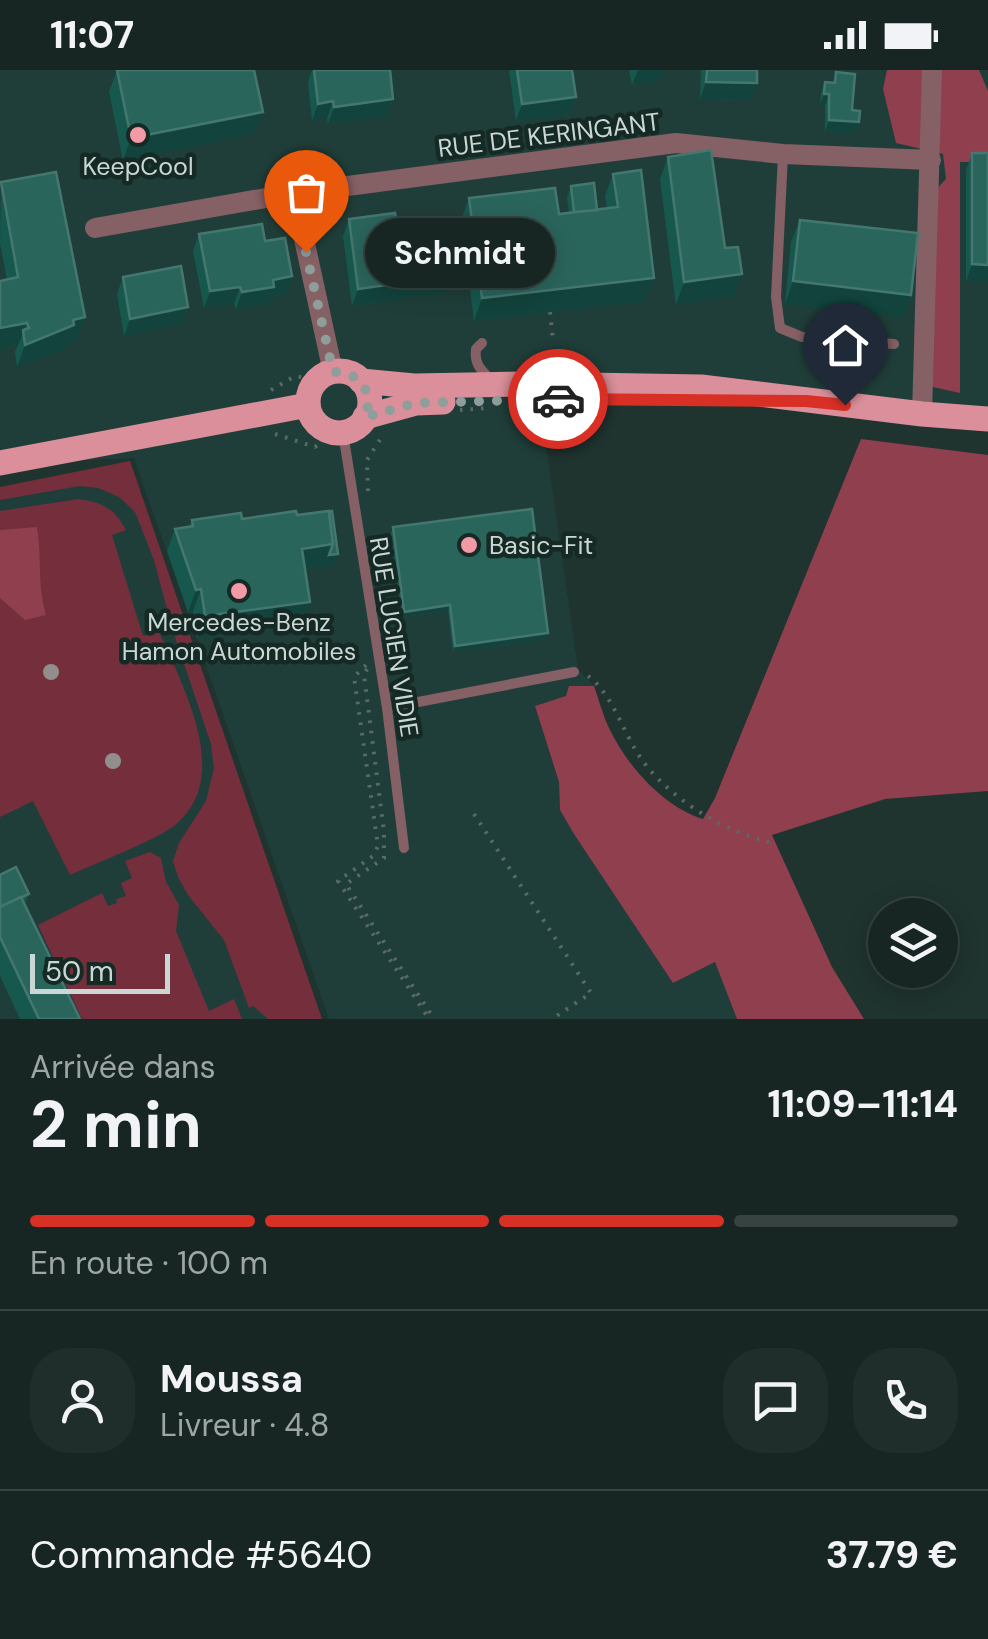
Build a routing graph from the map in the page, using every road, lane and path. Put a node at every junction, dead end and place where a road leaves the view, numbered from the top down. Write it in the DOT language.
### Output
graph roads {
  1 [pos="932,70"];
  2 [pos="784,154"];
  3 [pos="931,160"];
  4 [pos="294,193"];
  5 [pos="95,228"];
  6 [pos="550,312"];
  7 [pos="553,340"];
  8 [pos="482,343"];
  9 [pos="894,344"];
  10 [pos="333,372"];
  11 [pos="361,381"];
  12 [pos="493,396"];
  13 [pos="806,401"];
  14 [pos="308,405"];
  15 [pos="454,411"];
  16 [pos="928,414"];
  17 [pos="988,422"];
  18 [pos="376,425"];
  19 [pos="262,432"];
  20 [pos="338,433"];
  21 [pos="0,464"];
  22 [pos="370,505"];
  23 [pos="376,655"];
  24 [pos="574,672"];
  25 [pos="386,708"];
  26 [pos="474,814"];
  27 [pos="772,843"];
  28 [pos="404,848"];
  29 [pos="431,1019"];
  30 [pos="552,1019"];
  1 -- 3 [label="street"];
  2 -- 3 [label="street, RUE DE KERINGANT"];
  2 -- 4 [label="street, RUE DE KERINGANT"];
  2 -- 9 [label="lane"];
  3 -- 16 [label="street"];
  4 -- 5 [label="street, RUE DE KERINGANT"];
  4 -- 10 [label="street"];
  6 -- 7 [label="path"];
  8 -- 12 [label="lane"];
  10 -- 11 [label="main road"];
  10 -- 14 [label="main road"];
  11 -- 12 [label="main road"];
  11 -- 18 [label="main road"];
  12 -- 13 [label="main road"];
  12 -- 15 [label="path"];
  13 -- 16 [label="main road"];
  13 -- 18 [label="main road"];
  14 -- 20 [label="main road"];
  14 -- 21 [label="main road"];
  16 -- 17 [label="main road"];
  18 -- 20 [label="main road"];
  18 -- 22 [label="path"];
  19 -- 20 [label="path"];
  20 -- 23 [label="lane, RUE LUCIEN VIDIE"];
  23 -- 25 [label="lane, RUE LUCIEN VIDIE"];
  23 -- 29 [label="path"];
  23 -- 29 [label="path"];
  24 -- 25 [label="lane"];
  24 -- 27 [label="path"];
  25 -- 28 [label="lane, RUE LUCIEN VIDIE"];
  26 -- 30 [label="path"];
}
